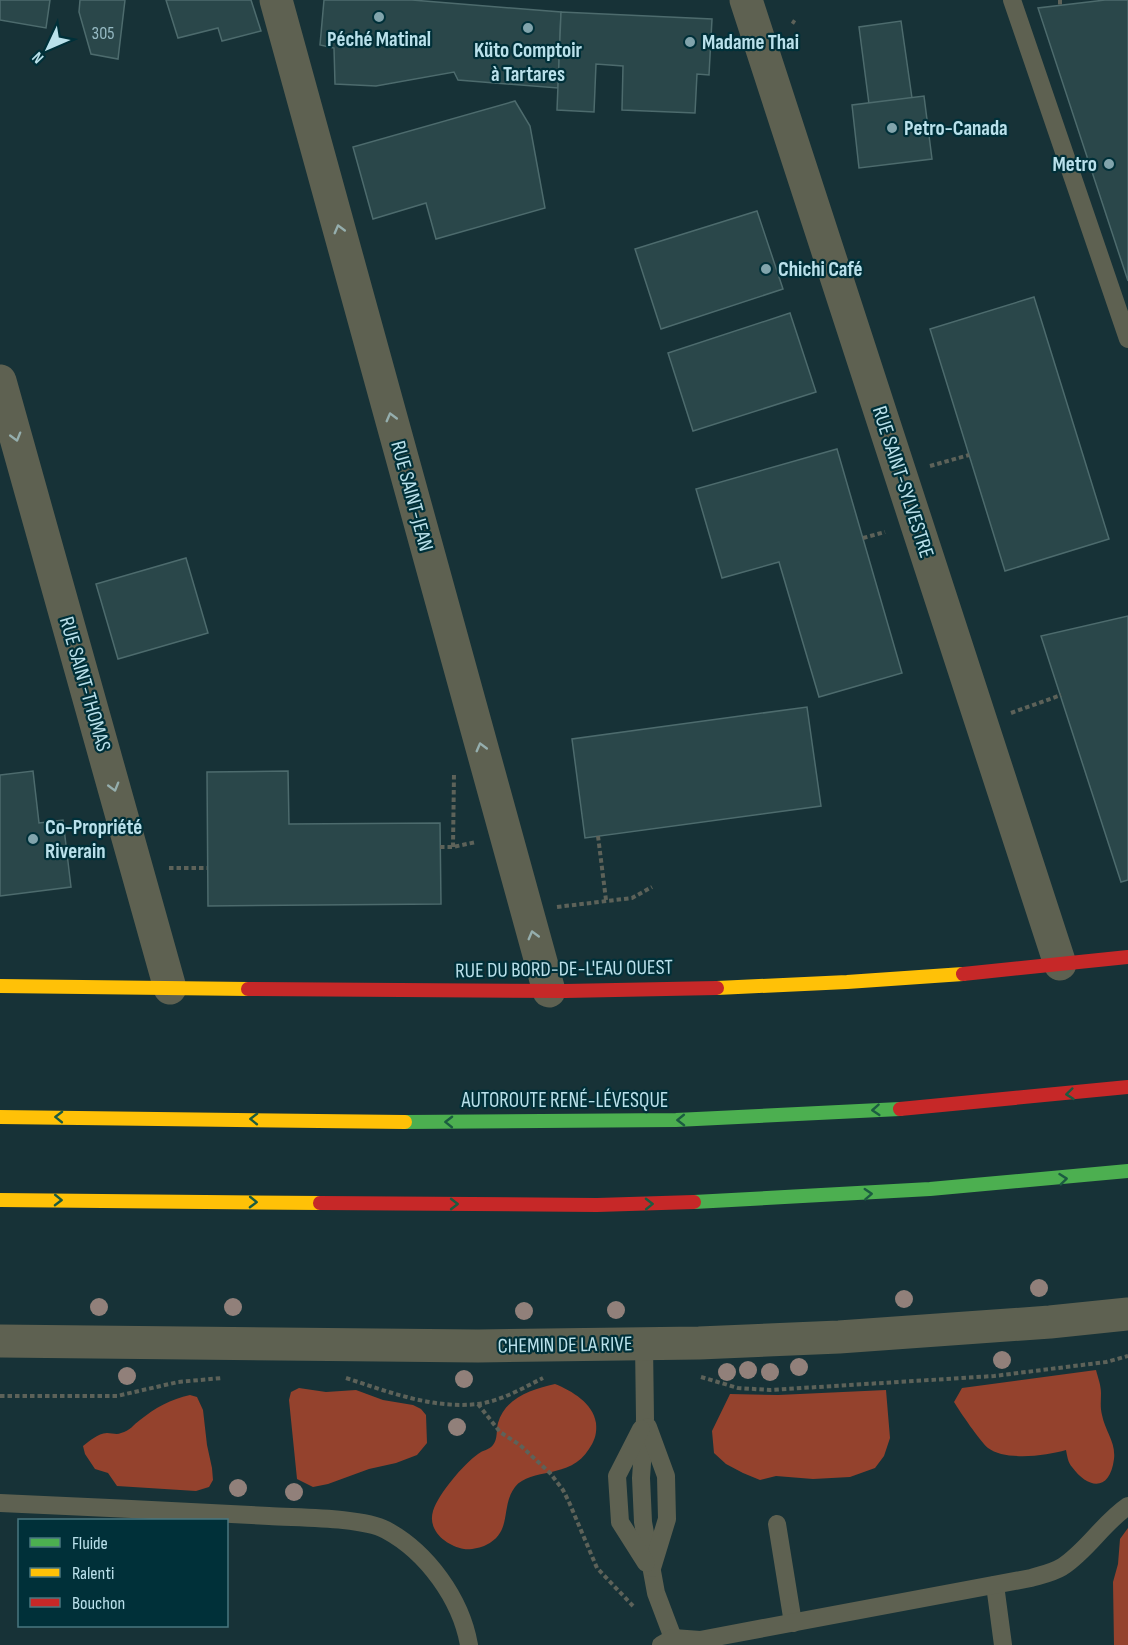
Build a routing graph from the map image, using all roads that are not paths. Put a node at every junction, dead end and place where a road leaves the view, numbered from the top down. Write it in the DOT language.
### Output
graph roads {
  1 [pos="276,0"];
  2 [pos="746,0"];
  3 [pos="1012,0"];
  4 [pos="1128,339"];
  5 [pos="0,381"];
  6 [pos="1128,957"];
  7 [pos="1060,964"];
  8 [pos="0,986"];
  9 [pos="170,988"];
  10 [pos="549,992"];
  11 [pos="1128,1087"];
  12 [pos="0,1117"];
  13 [pos="1128,1172"];
  14 [pos="0,1200"];
  15 [pos="1128,1314"];
  16 [pos="0,1341"];
  17 [pos="644,1344"];
  18 [pos="645,1419"];
  19 [pos="0,1503"];
  20 [pos="1128,1506"];
  21 [pos="777,1524"];
  22 [pos="651,1570"];
  23 [pos="995,1585"];
  24 [pos="793,1623"];
  25 [pos="667,1641"];
  26 [pos="701,1643"];
  27 [pos="469,1645"];
  28 [pos="1003,1645"];
  10 -- 1 [label="street, RUE SAINT-JEAN, one-way"];
  2 -- 7 [label="street, RUE SAINT-SYLVESTRE"];
  3 -- 4 [label="lane"];
  5 -- 9 [label="street, RUE SAINT-THOMAS, one-way"];
  6 -- 7 [label="main road, RUE DU BORD-DE-L'EAU OUEST"];
  7 -- 10 [label="main road, RUE DU BORD-DE-L'EAU OUEST"];
  8 -- 9 [label="main road, RUE DU BORD-DE-L'EAU OUEST"];
  9 -- 10 [label="main road, RUE DU BORD-DE-L'EAU OUEST"];
  11 -- 12 [label="main road, AUTOROUTE RENÉ-LÉVESQUE, one-way"];
  14 -- 13 [label="main road, one-way"];
  15 -- 17 [label="street, CHEMIN DE LA RIVE"];
  16 -- 17 [label="street, CHEMIN DE LA RIVE"];
  17 -- 18 [label="lane"];
  18 -- 22 [label="lane"];
  18 -- 22 [label="lane"];
  19 -- 27 [label="lane"];
  20 -- 23 [label="lane"];
  21 -- 24 [label="lane"];
  22 -- 25 [label="lane"];
  23 -- 24 [label="lane"];
  23 -- 28 [label="lane"];
  24 -- 26 [label="lane"];
  25 -- 26 [label="lane"];
}
